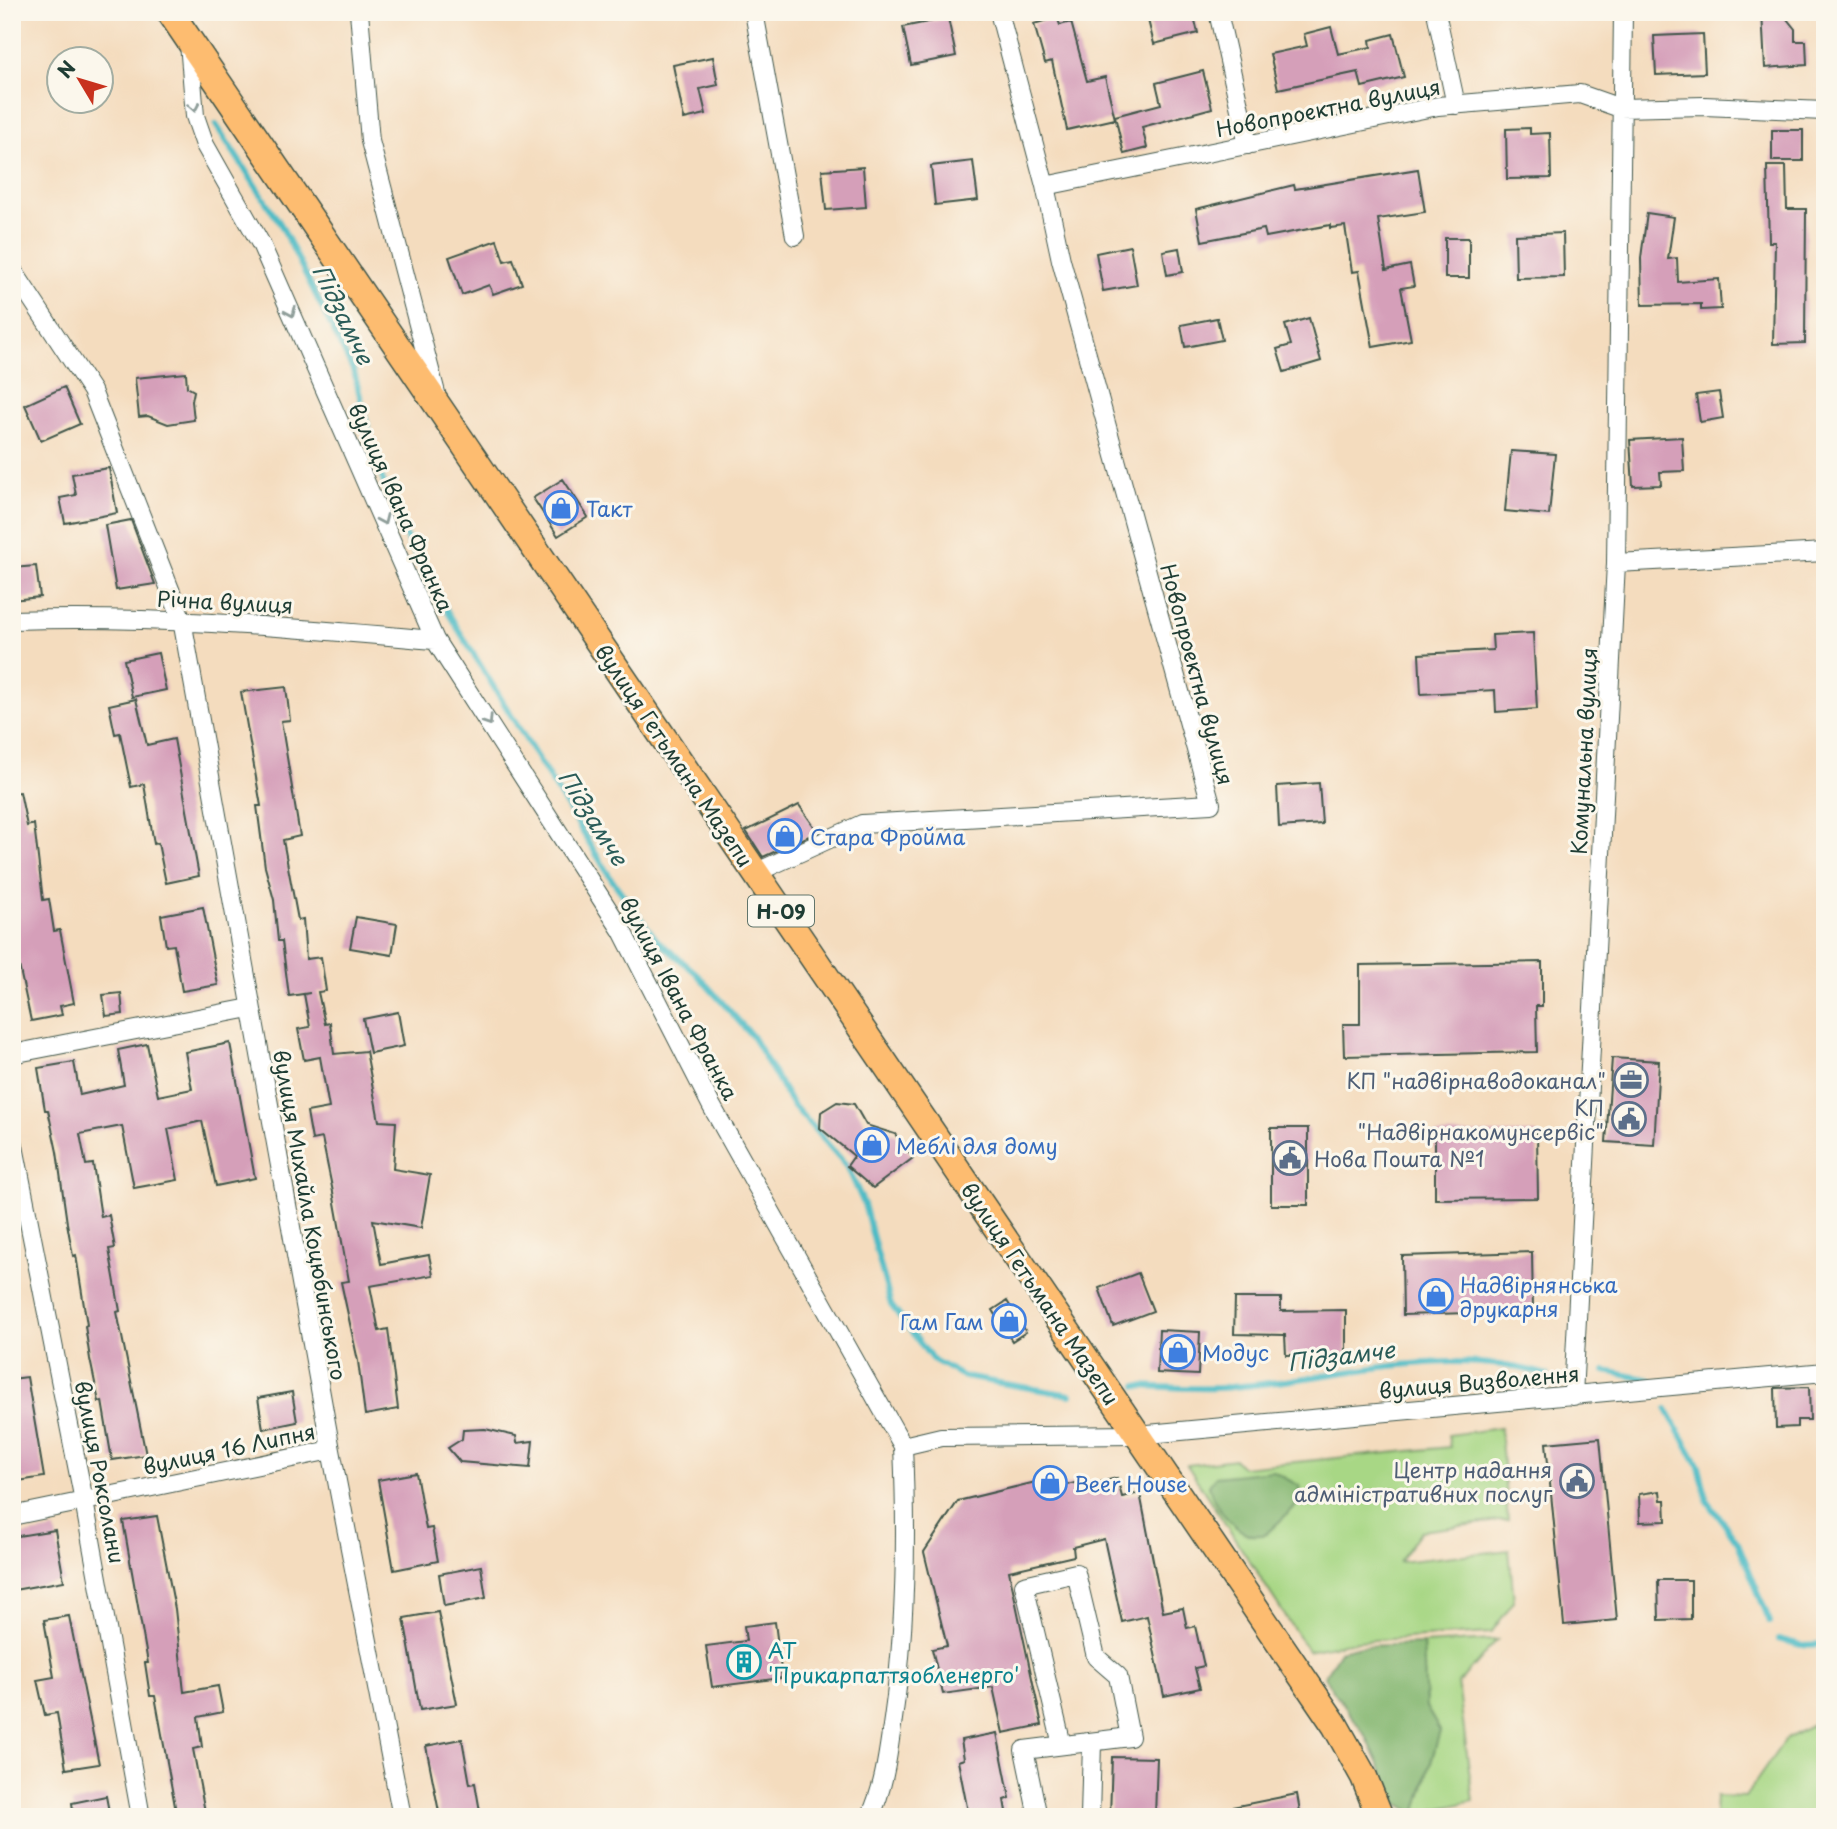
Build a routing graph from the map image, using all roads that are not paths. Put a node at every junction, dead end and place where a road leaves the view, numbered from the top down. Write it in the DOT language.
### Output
graph roads {
  1 [pos="170,12"];
  2 [pos="359,12"];
  3 [pos="754,12"];
  4 [pos="999,12"];
  5 [pos="1218,12"];
  6 [pos="1436,12"];
  7 [pos="1623,12"];
  8 [pos="189,39"];
  9 [pos="1455,105"];
  10 [pos="1620,108"];
  11 [pos="1825,111"];
  12 [pos="1248,145"];
  13 [pos="1045,186"];
  14 [pos="795,236"];
  15 [pos="12,269"];
  16 [pos="441,413"];
  17 [pos="1825,552"];
  18 [pos="1616,564"];
  19 [pos="12,620"];
  20 [pos="183,620"];
  21 [pos="435,640"];
  22 [pos="755,873"];
  23 [pos="250,1008"];
  24 [pos="12,1054"];
  25 [pos="12,1136"];
  26 [pos="1825,1372"];
  27 [pos="1573,1395"];
  28 [pos="1137,1435"];
  29 [pos="903,1446"];
  30 [pos="331,1450"];
  31 [pos="84,1502"];
  32 [pos="12,1516"];
  33 [pos="1092,1742"];
  34 [pos="1062,1745"];
  35 [pos="141,1817"];
  36 [pos="402,1817"];
  37 [pos="870,1817"];
  38 [pos="1038,1817"];
  39 [pos="1090,1817"];
  40 [pos="1380,1817"];
  1 -- 8 [label="main road, вулиця Гетьмана Мазепи / Н-09"];
  2 -- 16 [label="street"];
  3 -- 14 [label="street"];
  4 -- 13 [label="street, Новопроектна вулиця"];
  5 -- 12 [label="street"];
  6 -- 9 [label="street"];
  7 -- 10 [label="street, Комунальна вулиця"];
  8 -- 16 [label="main road, вулиця Гетьмана Мазепи / Н-09"];
  8 -- 21 [label="street, вулиця Івана Франка, one-way"];
  9 -- 10 [label="street, Новопроектна вулиця"];
  9 -- 12 [label="street, Новопроектна вулиця"];
  10 -- 11 [label="street"];
  10 -- 18 [label="street, Комунальна вулиця"];
  12 -- 13 [label="street, Новопроектна вулиця"];
  13 -- 22 [label="street, Новопроектна вулиця"];
  15 -- 20 [label="street, вулиця Михайла Коцюбинського"];
  16 -- 22 [label="main road, вулиця Гетьмана Мазепи / Н-09"];
  17 -- 18 [label="street"];
  18 -- 27 [label="street, Комунальна вулиця"];
  19 -- 20 [label="street, Річна вулиця"];
  20 -- 21 [label="street, Річна вулиця"];
  20 -- 23 [label="street, вулиця Михайла Коцюбинського"];
  21 -- 29 [label="street, вулиця Івана Франка, one-way"];
  22 -- 28 [label="main road, вулиця Гетьмана Мазепи / Н-09"];
  23 -- 24 [label="street"];
  23 -- 30 [label="street, вулиця Михайла Коцюбинського"];
  25 -- 31 [label="street, вулиця Роксолани"];
  26 -- 27 [label="street, вулиця Визволення"];
  27 -- 28 [label="street, вулиця Визволення"];
  28 -- 29 [label="street, вулиця Визволення"];
  28 -- 40 [label="main road, вулиця Гетьмана Мазепи / Н-09"];
  29 -- 37 [label="street, вулиця Івана Франка"];
  30 -- 31 [label="street, вулиця 16 Липня"];
  30 -- 36 [label="street, вулиця Михайла Коцюбинського"];
  31 -- 32 [label="street, вулиця 16 Липня"];
  31 -- 35 [label="street, вулиця Роксолани"];
  33 -- 34 [label="street"];
  33 -- 34 [label="street"];
  33 -- 39 [label="street"];
  34 -- 38 [label="street"];
}
